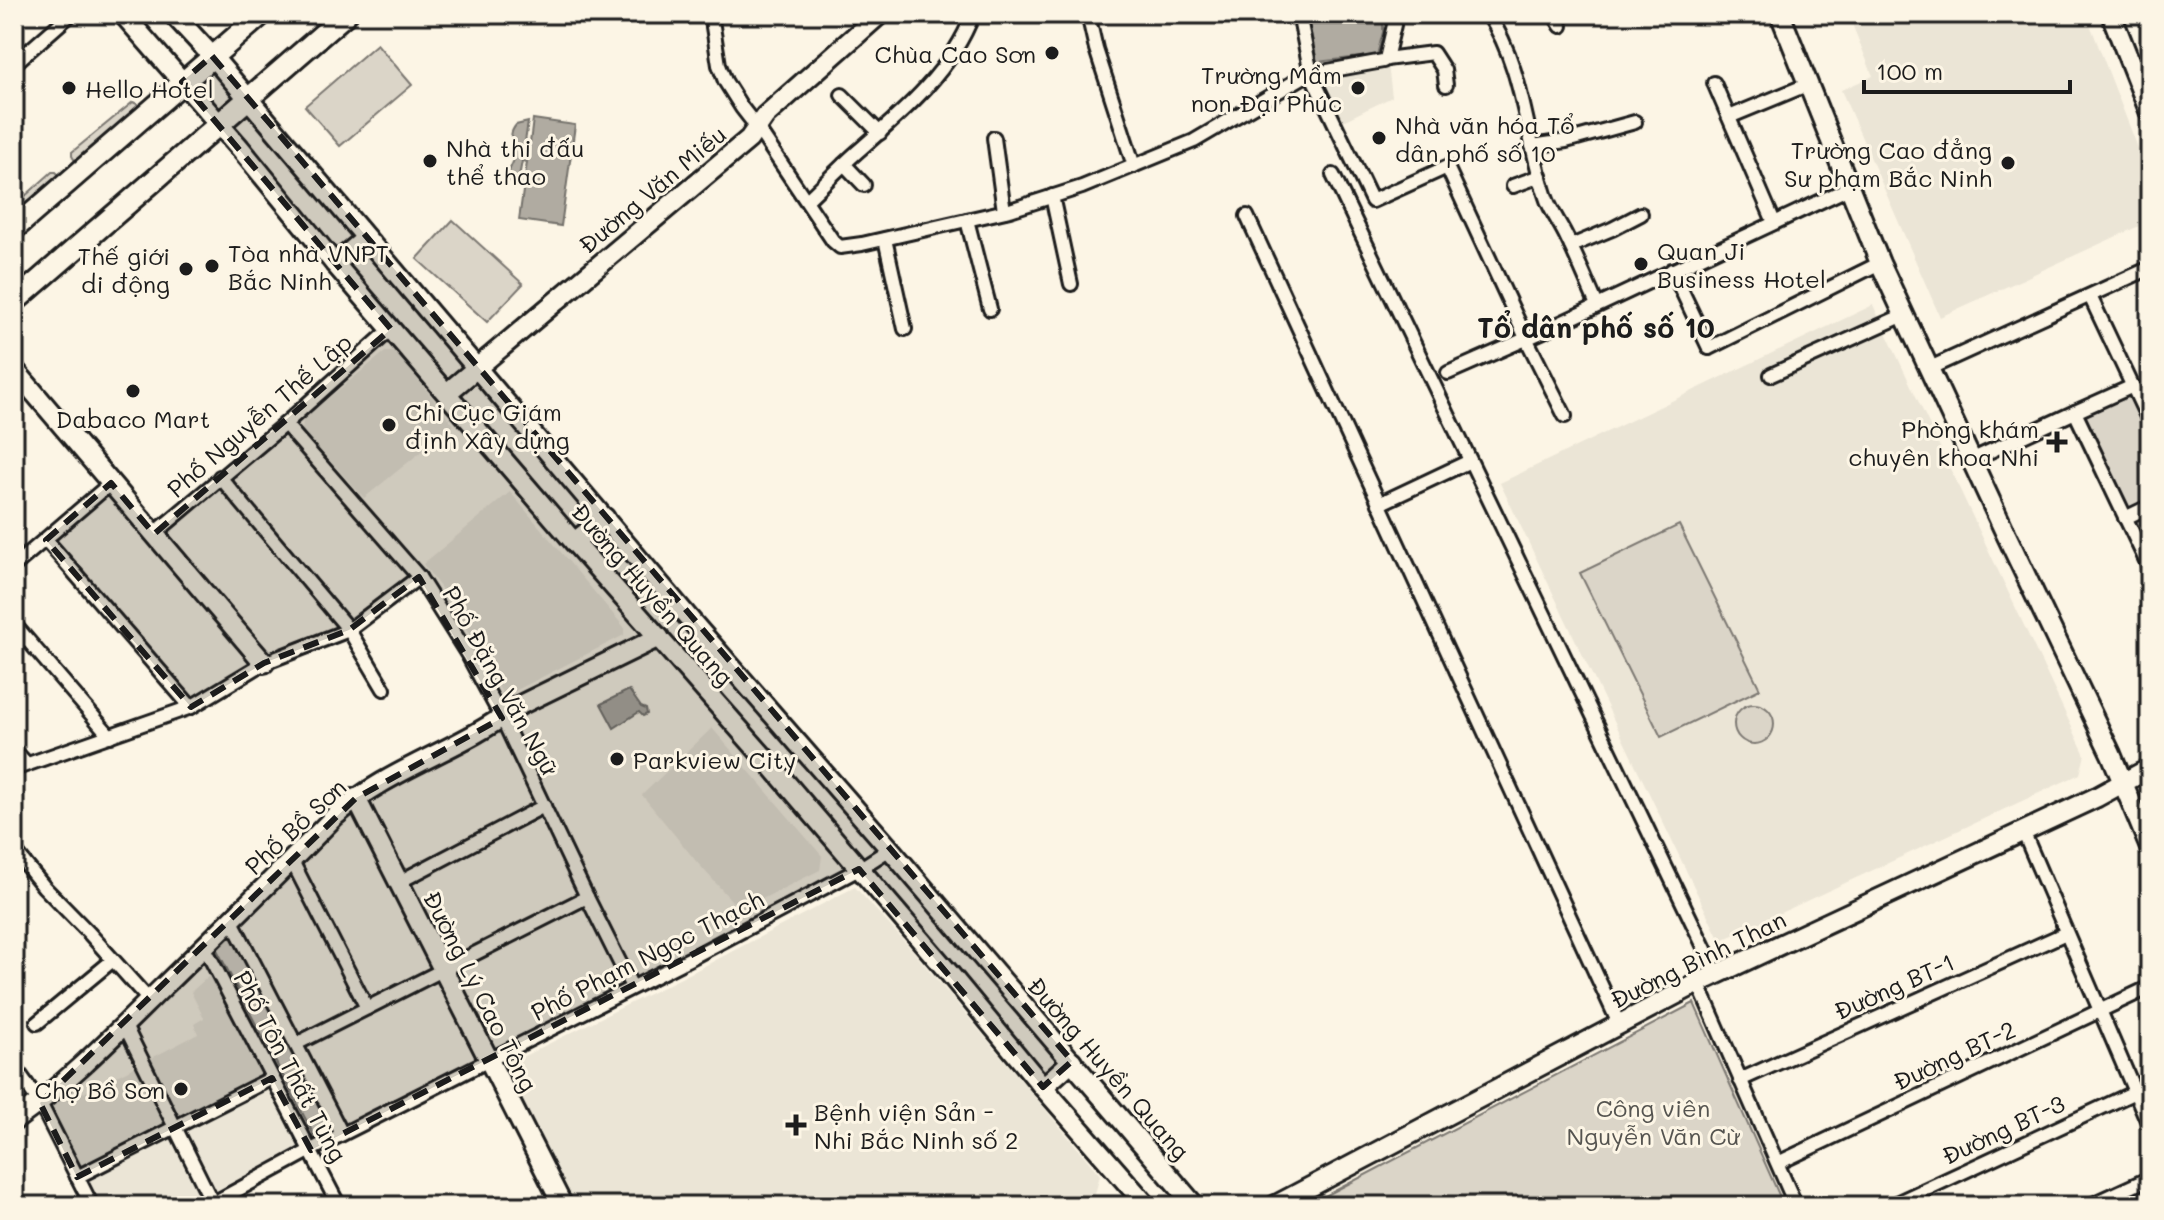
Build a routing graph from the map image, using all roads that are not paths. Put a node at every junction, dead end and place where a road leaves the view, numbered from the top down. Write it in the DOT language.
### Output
graph roads {
  1 [pos="71,14"];
  2 [pos="123,14"];
  3 [pos="173,14"];
  4 [pos="262,14"];
  5 [pos="346,14"];
  6 [pos="711,14"];
  7 [pos="880,14"];
  8 [pos="973,14"];
  9 [pos="1088,14"];
  10 [pos="1299,14"];
  11 [pos="1488,14"];
  12 [pos="1554,14"];
  13 [pos="1780,14"];
  14 [pos="2111,14"];
  15 [pos="1394,25"];
  16 [pos="1561,26"];
  17 [pos="212,56"];
  18 [pos="1386,59"];
  19 [pos="14,64"];
  20 [pos="1311,74"];
  21 [pos="182,82"];
  22 [pos="1714,83"];
  23 [pos="1809,84"];
  24 [pos="1446,85"];
  25 [pos="842,95"];
  26 [pos="248,99"];
  27 [pos="2150,113"];
  28 [pos="1729,117"];
  29 [pos="1635,122"];
  30 [pos="219,125"];
  31 [pos="756,126"];
  32 [pos="880,133"];
  33 [pos="994,138"];
  34 [pos="1532,146"];
  35 [pos="844,164"];
  36 [pos="1134,166"];
  37 [pos="1333,175"];
  38 [pos="1540,176"];
  39 [pos="864,185"];
  40 [pos="1513,186"];
  41 [pos="1851,187"];
  42 [pos="1052,196"];
  43 [pos="807,200"];
  44 [pos="1004,211"];
  45 [pos="1641,214"];
  46 [pos="1247,216"];
  47 [pos="967,220"];
  48 [pos="1774,222"];
  49 [pos="14,229"];
  50 [pos="365,239"];
  51 [pos="885,239"];
  52 [pos="1571,246"];
  53 [pos="1880,263"];
  54 [pos="335,264"];
  55 [pos="2150,268"];
  56 [pos="1672,270"];
  57 [pos="1071,284"];
  58 [pos="2090,296"];
  59 [pos="14,302"];
  60 [pos="1597,305"];
  61 [pos="990,309"];
  62 [pos="1904,315"];
  63 [pos="391,329"];
  64 [pos="905,329"];
  65 [pos="1526,338"];
  66 [pos="475,368"];
  67 [pos="1930,368"];
  68 [pos="14,369"];
  69 [pos="1448,373"];
  70 [pos="1771,375"];
  71 [pos="2133,386"];
  72 [pos="447,393"];
  73 [pos="2075,412"];
  74 [pos="1565,416"];
  75 [pos="2150,423"];
  76 [pos="285,424"];
  77 [pos="1971,460"];
  78 [pos="1470,461"];
  79 [pos="220,477"];
  80 [pos="111,483"];
  81 [pos="1379,504"];
  82 [pos="2150,506"];
  83 [pos="605,518"];
  84 [pos="2125,518"];
  85 [pos="154,534"];
  86 [pos="46,540"];
  87 [pos="574,542"];
  88 [pos="14,566"];
  89 [pos="2150,569"];
  90 [pos="419,577"];
  91 [pos="693,623"];
  92 [pos="14,624"];
  93 [pos="349,630"];
  94 [pos="663,641"];
  95 [pos="264,663"];
  96 [pos="384,689"];
  97 [pos="191,707"];
  98 [pos="502,718"];
  99 [pos="791,734"];
  100 [pos="110,736"];
  101 [pos="14,750"];
  102 [pos="763,756"];
  103 [pos="20,767"];
  104 [pos="2150,768"];
  105 [pos="2123,784"];
  106 [pos="356,798"];
  107 [pos="544,806"];
  108 [pos="2023,831"];
  109 [pos="2150,848"];
  110 [pos="890,849"];
  111 [pos="14,850"];
  112 [pos="292,861"];
  113 [pos="859,869"];
  114 [pos="399,882"];
  115 [pos="587,897"];
  116 [pos="231,919"];
  117 [pos="2066,933"];
  118 [pos="204,946"];
  119 [pos="977,950"];
  120 [pos="113,960"];
  121 [pos="443,969"];
  122 [pos="949,973"];
  123 [pos="1717,974"];
  124 [pos="1698,983"];
  125 [pos="632,987"];
  126 [pos="2150,987"];
  127 [pos="149,1000"];
  128 [pos="367,1008"];
  129 [pos="2100,1011"];
  130 [pos="37,1023"];
  131 [pos="1619,1024"];
  132 [pos="125,1026"];
  133 [pos="296,1044"];
  134 [pos="490,1061"];
  135 [pos="1072,1061"];
  136 [pos="14,1066"];
  137 [pos="272,1078"];
  138 [pos="1740,1080"];
  139 [pos="1043,1087"];
  140 [pos="2135,1092"];
  141 [pos="40,1103"];
  142 [pos="14,1121"];
  143 [pos="2150,1127"];
  144 [pos="175,1128"];
  145 [pos="342,1134"];
  146 [pos="311,1150"];
  147 [pos="1778,1163"];
  148 [pos="77,1177"];
  149 [pos="2150,1178"];
  150 [pos="232,1193"];
  151 [pos="1142,1204"];
  152 [pos="210,1205"];
  153 [pos="92,1206"];
  154 [pos="238,1206"];
  155 [pos="339,1206"];
  156 [pos="563,1206"];
  157 [pos="1195,1206"];
  158 [pos="1274,1206"];
  159 [pos="1796,1206"];
  160 [pos="1890,1206"];
  161 [pos="2089,1206"];
  1 -- 19 [label="street"];
  2 -- 21 [label="street, Đường Huyền Quang"];
  3 -- 17 [label="street, Đường Huyền Quang"];
  4 -- 17 [label="main road"];
  5 -- 26 [label="main road"];
  6 -- 31 [label="street"];
  7 -- 31 [label="street, Đường Văn Miếu"];
  8 -- 32 [label="street"];
  9 -- 36 [label="street"];
  10 -- 20 [label="street"];
  11 -- 34 [label="street"];
  12 -- 16 [label="street"];
  13 -- 23 [label="street"];
  14 -- 27 [label="street"];
  15 -- 18 [label="street"];
  17 -- 21 [label="main road"];
  17 -- 26 [label="street, Đường Huyền Quang"];
  18 -- 20 [label="street"];
  18 -- 24 [label="street"];
  20 -- 36 [label="street"];
  20 -- 65 [label="street"];
  21 -- 30 [label="street, Đường Huyền Quang"];
  21 -- 49 [label="main road"];
  22 -- 28 [label="street"];
  23 -- 28 [label="street"];
  23 -- 41 [label="street"];
  25 -- 32 [label="street"];
  26 -- 30 [label="main road"];
  26 -- 50 [label="street, Đường Huyền Quang"];
  28 -- 48 [label="street"];
  29 -- 34 [label="street"];
  30 -- 54 [label="street, Đường Huyền Quang"];
  30 -- 59 [label="main road"];
  31 -- 43 [label="street"];
  31 -- 66 [label="street, Đường Văn Miếu"];
  32 -- 35 [label="street"];
  33 -- 44 [label="street"];
  34 -- 38 [label="street"];
  35 -- 39 [label="street"];
  35 -- 43 [label="street"];
  36 -- 42 [label="street"];
  37 -- 78 [label="street"];
  38 -- 40 [label="street"];
  38 -- 52 [label="street"];
  41 -- 48 [label="street"];
  41 -- 53 [label="street"];
  42 -- 44 [label="street"];
  42 -- 57 [label="street"];
  43 -- 51 [label="street"];
  44 -- 47 [label="street"];
  45 -- 52 [label="street"];
  46 -- 81 [label="street"];
  47 -- 51 [label="street"];
  47 -- 61 [label="street"];
  48 -- 56 [label="street"];
  50 -- 54 [label="street"];
  50 -- 66 [label="street, Đường Huyền Quang"];
  51 -- 64 [label="street"];
  52 -- 60 [label="street"];
  53 -- 56 [label="street"];
  53 -- 62 [label="street"];
  54 -- 63 [label="street, Đường Huyền Quang"];
  55 -- 58 [label="street"];
  56 -- 60 [label="street"];
  58 -- 67 [label="street"];
  58 -- 71 [label="street"];
  60 -- 65 [label="street"];
  62 -- 67 [label="street"];
  62 -- 70 [label="street"];
  63 -- 72 [label="street, Đường Huyền Quang"];
  63 -- 76 [label="street, Phố Nguyễn Thế Lập"];
  65 -- 69 [label="street"];
  65 -- 74 [label="street"];
  66 -- 72 [label="street, Đường Văn Miếu"];
  66 -- 83 [label="street, Đường Huyền Quang"];
  67 -- 77 [label="street"];
  68 -- 80 [label="street"];
  71 -- 73 [label="street"];
  71 -- 75 [label="street"];
  72 -- 87 [label="street, Đường Huyền Quang"];
  73 -- 77 [label="street"];
  73 -- 84 [label="street"];
  76 -- 79 [label="street, Phố Nguyễn Thế Lập"];
  76 -- 90 [label="street, Phố Đặng Văn Ngữ"];
  77 -- 105 [label="street"];
  78 -- 81 [label="street"];
  78 -- 123 [label="street"];
  79 -- 85 [label="street, Phố Nguyễn Thế Lập"];
  79 -- 93 [label="street"];
  80 -- 85 [label="street"];
  80 -- 86 [label="street"];
  81 -- 131 [label="street"];
  82 -- 84 [label="street"];
  83 -- 87 [label="street"];
  83 -- 91 [label="street, Đường Huyền Quang"];
  84 -- 89 [label="street"];
  85 -- 95 [label="street"];
  86 -- 88 [label="street"];
  86 -- 97 [label="street"];
  87 -- 94 [label="street, Đường Huyền Quang"];
  90 -- 93 [label="street"];
  90 -- 98 [label="street, Phố Đặng Văn Ngữ"];
  91 -- 94 [label="street, Phố Bồ Sơn"];
  91 -- 99 [label="street, Đường Huyền Quang"];
  92 -- 100 [label="street"];
  93 -- 95 [label="street"];
  93 -- 96 [label="street"];
  94 -- 98 [label="street, Phố Bồ Sơn"];
  94 -- 102 [label="street, Đường Huyền Quang"];
  95 -- 97 [label="street"];
  97 -- 100 [label="street"];
  98 -- 106 [label="street, Phố Bồ Sơn"];
  98 -- 107 [label="street, Phố Đặng Văn Ngữ"];
  99 -- 102 [label="street"];
  99 -- 110 [label="street, Đường Huyền Quang"];
  100 -- 103 [label="street"];
  101 -- 103 [label="street"];
  102 -- 113 [label="street, Đường Huyền Quang"];
  104 -- 105 [label="street, Đường Bình Than"];
  105 -- 108 [label="street, Đường Bình Than"];
  105 -- 109 [label="street"];
  106 -- 112 [label="street, Phố Bồ Sơn"];
  106 -- 114 [label="street, Đường Lý Cao Tông"];
  107 -- 114 [label="street"];
  107 -- 115 [label="street, Phố Đặng Văn Ngữ"];
  108 -- 117 [label="street"];
  108 -- 123 [label="street, Đường Bình Than"];
  110 -- 113 [label="street, Phố Phạm Ngọc Thạch"];
  110 -- 119 [label="street, Đường Huyền Quang"];
  111 -- 120 [label="street"];
  112 -- 116 [label="street, Phố Bồ Sơn"];
  112 -- 128 [label="street"];
  113 -- 122 [label="street, Đường Huyền Quang"];
  113 -- 125 [label="street, Phố Phạm Ngọc Thạch"];
  114 -- 121 [label="street, Đường Lý Cao Tông"];
  115 -- 121 [label="street"];
  115 -- 125 [label="street, Phố Đặng Văn Ngữ"];
  116 -- 118 [label="street, Phố Bồ Sơn"];
  116 -- 133 [label="street"];
  117 -- 129 [label="street"];
  117 -- 138 [label="street, Đường BT-1"];
  118 -- 127 [label="street, Phố Bồ Sơn"];
  118 -- 137 [label="street, Phố Tôn Thất Tùng"];
  119 -- 122 [label="street"];
  119 -- 135 [label="street, Đường Huyền Quang"];
  120 -- 127 [label="street"];
  120 -- 130 [label="street"];
  121 -- 128 [label="street"];
  121 -- 134 [label="street, Đường Lý Cao Tông"];
  122 -- 139 [label="street, Đường Huyền Quang"];
  123 -- 124 [label="street, Đường Bình Than"];
  124 -- 131 [label="street, Đường Bình Than"];
  124 -- 138 [label="street"];
  125 -- 134 [label="street, Phố Phạm Ngọc Thạch"];
  126 -- 129 [label="street, Đường BT-2"];
  127 -- 132 [label="street, Phố Bồ Sơn"];
  128 -- 133 [label="street"];
  129 -- 140 [label="street"];
  129 -- 147 [label="street, Đường BT-2"];
  131 -- 158 [label="street, Đường Bình Than"];
  132 -- 141 [label="street, Phố Bồ Sơn"];
  132 -- 144 [label="street"];
  133 -- 145 [label="street"];
  134 -- 145 [label="street, Phố Phạm Ngọc Thạch"];
  134 -- 156 [label="street, Đường Lý Cao Tông"];
  135 -- 139 [label="street"];
  135 -- 157 [label="street, Đường Huyền Quang"];
  136 -- 141 [label="street"];
  137 -- 144 [label="street"];
  137 -- 146 [label="street, Phố Tôn Thất Tùng"];
  138 -- 147 [label="street"];
  139 -- 151 [label="street, Đường Huyền Quang"];
  140 -- 143 [label="street"];
  140 -- 160 [label="street, Đường BT-3"];
  141 -- 142 [label="street, Phố Bồ Sơn"];
  141 -- 148 [label="street"];
  144 -- 148 [label="street"];
  144 -- 152 [label="street"];
  145 -- 146 [label="street, Phố Phạm Ngọc Thạch"];
  146 -- 150 [label="street, Phố Phạm Ngọc Thạch"];
  146 -- 155 [label="street, Phố Tôn Thất Tùng"];
  147 -- 159 [label="street"];
  148 -- 153 [label="street"];
  149 -- 161 [label="street"];
  150 -- 152 [label="street, Phố Phạm Ngọc Thạch"];
  150 -- 154 [label="street"];
}
